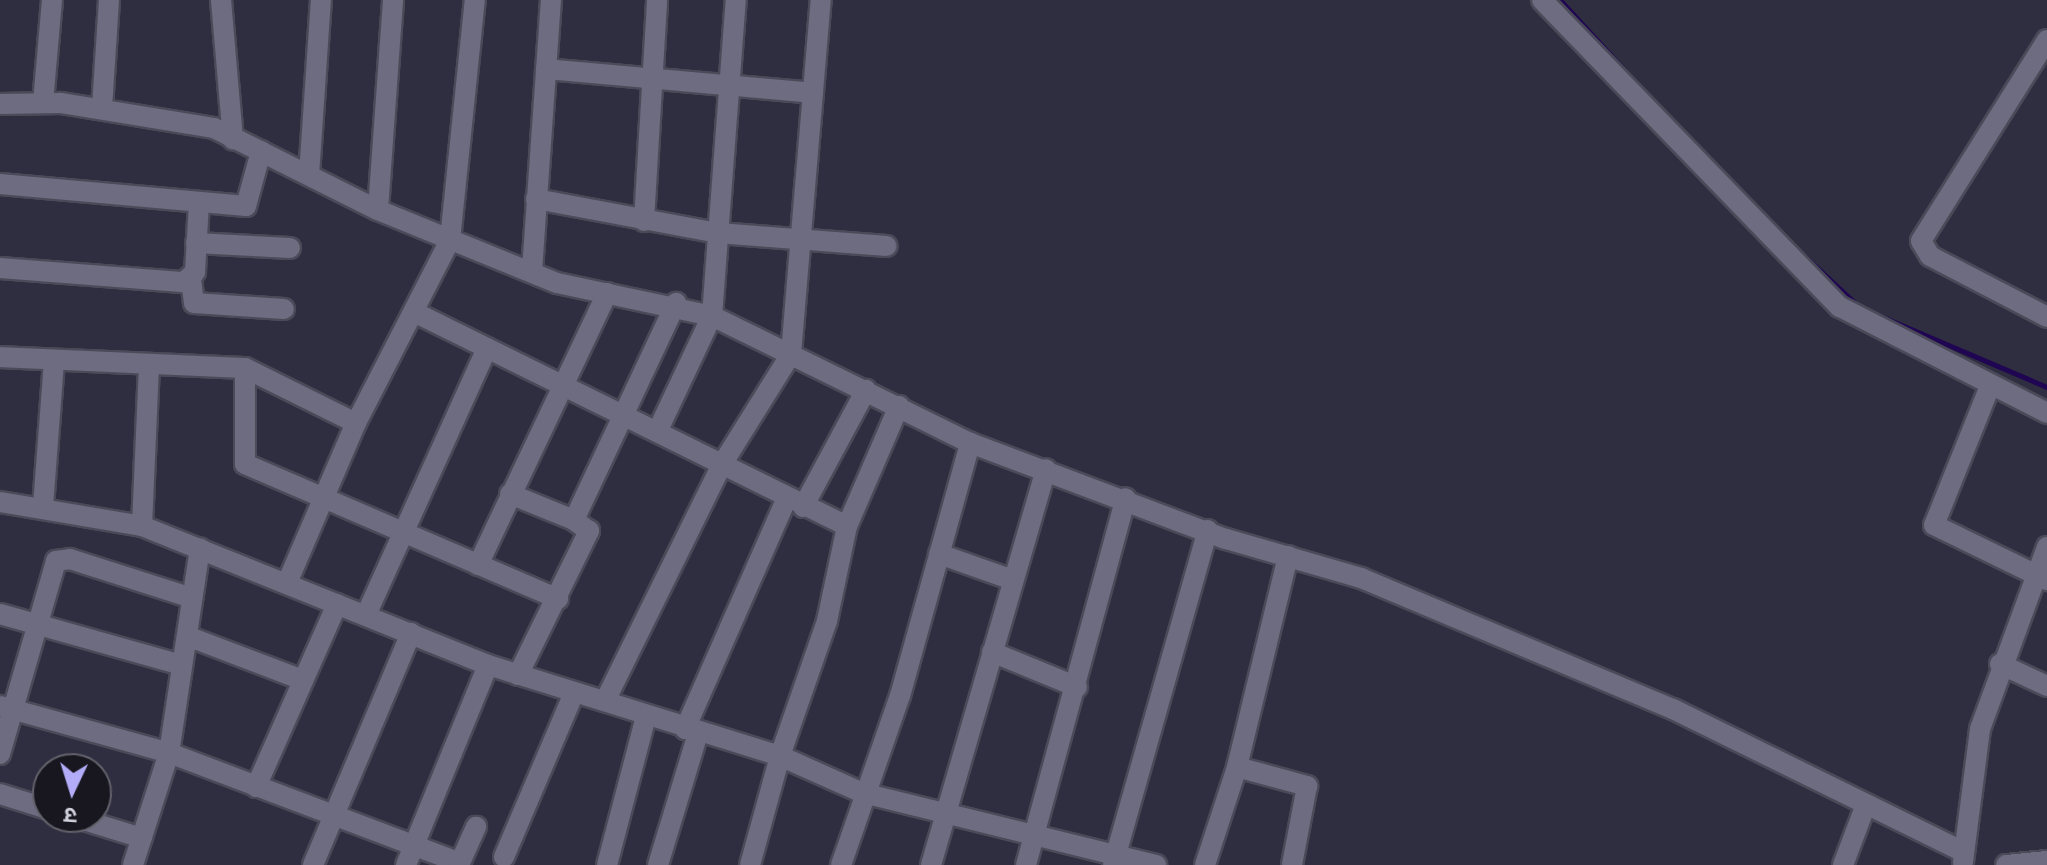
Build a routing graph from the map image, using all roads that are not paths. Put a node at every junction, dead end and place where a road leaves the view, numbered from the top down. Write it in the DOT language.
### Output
graph roads {
  1 [pos="52,0"];
  2 [pos="109,0"];
  3 [pos="221,0"];
  4 [pos="321,0"];
  5 [pos="393,0"];
  6 [pos="475,0"];
  7 [pos="551,0"];
  8 [pos="657,0"];
  9 [pos="736,0"];
  10 [pos="821,0"];
  11 [pos="1542,0"];
  12 [pos="2047,40"];
  13 [pos="546,69"];
  14 [pos="651,79"];
  15 [pos="728,85"];
  16 [pos="813,93"];
  17 [pos="43,103"];
  18 [pos="0,104"];
  19 [pos="102,108"];
  20 [pos="233,139"];
  21 [pos="261,151"];
  22 [pos="309,175"];
  23 [pos="0,184"];
  24 [pos="536,199"];
  25 [pos="199,202"];
  26 [pos="378,210"];
  27 [pos="644,221"];
  28 [pos="718,233"];
  29 [pos="801,239"];
  30 [pos="450,240"];
  31 [pos="196,243"];
  32 [pos="887,246"];
  33 [pos="290,248"];
  34 [pos="0,268"];
  35 [pos="532,271"];
  36 [pos="191,279"];
  37 [pos="607,293"];
  38 [pos="676,303"];
  39 [pos="284,309"];
  40 [pos="414,312"];
  41 [pos="712,316"];
  42 [pos="2047,317"];
  43 [pos="487,348"];
  44 [pos="791,354"];
  45 [pos="0,357"];
  46 [pos="54,361"];
  47 [pos="149,364"];
  48 [pos="245,368"];
  49 [pos="563,383"];
  50 [pos="1990,386"];
  51 [pos="866,390"];
  52 [pos="899,406"];
  53 [pos="624,411"];
  54 [pos="2047,413"];
  55 [pos="356,423"];
  56 [pos="658,430"];
  57 [pos="970,443"];
  58 [pos="721,466"];
  59 [pos="1046,469"];
  60 [pos="510,494"];
  61 [pos="325,496"];
  62 [pos="1126,498"];
  63 [pos="0,502"];
  64 [pos="795,504"];
  65 [pos="43,507"];
  66 [pos="574,520"];
  67 [pos="142,526"];
  68 [pos="847,526"];
  69 [pos="1208,530"];
  70 [pos="401,534"];
  71 [pos="2047,547"];
  72 [pos="200,548"];
  73 [pos="939,554"];
  74 [pos="1288,556"];
  75 [pos="478,565"];
  76 [pos="2041,578"];
  77 [pos="1013,580"];
  78 [pos="287,583"];
  79 [pos="192,598"];
  80 [pos="558,599"];
  81 [pos="337,604"];
  82 [pos="0,614"];
  83 [pos="366,615"];
  84 [pos="36,625"];
  85 [pos="411,633"];
  86 [pos="187,636"];
  87 [pos="992,652"];
  88 [pos="2000,664"];
  89 [pos="182,665"];
  90 [pos="488,665"];
  91 [pos="518,675"];
  92 [pos="303,680"];
  93 [pos="2047,686"];
  94 [pos="1077,687"];
  95 [pos="573,695"];
  96 [pos="605,701"];
  97 [pos="6,708"];
  98 [pos="646,716"];
  99 [pos="692,731"];
  100 [pos="169,753"];
  101 [pos="0,754"];
  102 [pos="780,756"];
  103 [pos="1237,767"];
  104 [pos="256,787"];
  105 [pos="863,793"];
  106 [pos="0,794"];
  107 [pos="32,804"];
  108 [pos="1865,807"];
  109 [pos="334,816"];
  110 [pos="944,816"];
  111 [pos="476,827"];
  112 [pos="112,829"];
  113 [pos="142,838"];
  114 [pos="1033,840"];
  115 [pos="410,856"];
  116 [pos="504,857"];
  117 [pos="1964,858"];
  118 [pos="1114,861"];
  119 [pos="2047,861"];
  120 [pos="459,864"];
  121 [pos="2016,864"];
  122 [pos="133,865"];
  123 [pos="313,865"];
  124 [pos="607,865"];
  125 [pos="658,865"];
  126 [pos="750,865"];
  127 [pos="841,865"];
  128 [pos="931,865"];
  129 [pos="1026,865"];
  130 [pos="1156,865"];
  131 [pos="1205,865"];
  132 [pos="1292,865"];
  133 [pos="1843,865"];
  1 -- 17 [label="street"];
  2 -- 19 [label="street"];
  3 -- 20 [label="street"];
  4 -- 22 [label="street"];
  5 -- 26 [label="street"];
  6 -- 30 [label="street"];
  7 -- 13 [label="street"];
  8 -- 14 [label="street"];
  9 -- 15 [label="street"];
  10 -- 16 [label="street"];
  11 -- 50 [label="street"];
  12 -- 42 [label="street"];
  13 -- 14 [label="street"];
  13 -- 24 [label="street"];
  14 -- 15 [label="street"];
  14 -- 27 [label="street"];
  15 -- 16 [label="street"];
  15 -- 28 [label="street"];
  16 -- 29 [label="street"];
  17 -- 18 [label="street"];
  17 -- 19 [label="street"];
  19 -- 20 [label="street"];
  20 -- 21 [label="street"];
  21 -- 22 [label="street"];
  21 -- 25 [label="street"];
  22 -- 26 [label="street"];
  23 -- 25 [label="street"];
  24 -- 27 [label="street"];
  24 -- 35 [label="street"];
  25 -- 31 [label="street"];
  26 -- 30 [label="street"];
  27 -- 28 [label="street"];
  28 -- 29 [label="street"];
  28 -- 41 [label="street"];
  29 -- 32 [label="street"];
  29 -- 44 [label="street"];
  30 -- 35 [label="street"];
  30 -- 40 [label="street"];
  31 -- 33 [label="street"];
  31 -- 36 [label="street"];
  34 -- 36 [label="street"];
  35 -- 37 [label="street"];
  36 -- 39 [label="street"];
  37 -- 38 [label="street"];
  37 -- 49 [label="street"];
  38 -- 41 [label="street"];
  38 -- 53 [label="street"];
  40 -- 43 [label="street"];
  40 -- 55 [label="street"];
  41 -- 44 [label="street"];
  41 -- 56 [label="street"];
  43 -- 49 [label="street"];
  43 -- 70 [label="street"];
  44 -- 51 [label="street"];
  44 -- 58 [label="street"];
  45 -- 46 [label="street"];
  46 -- 47 [label="street"];
  46 -- 65 [label="street"];
  47 -- 48 [label="street"];
  47 -- 67 [label="street"];
  48 -- 55 [label="street"];
  48 -- 61 [label="street"];
  49 -- 53 [label="street"];
  49 -- 60 [label="street"];
  50 -- 54 [label="street"];
  50 -- 76 [label="street"];
  51 -- 52 [label="street"];
  51 -- 64 [label="street"];
  52 -- 57 [label="street"];
  52 -- 68 [label="street"];
  53 -- 56 [label="street"];
  53 -- 66 [label="street"];
  55 -- 61 [label="street"];
  56 -- 58 [label="street"];
  57 -- 59 [label="street"];
  57 -- 73 [label="street"];
  58 -- 64 [label="street"];
  58 -- 96 [label="street"];
  59 -- 62 [label="street"];
  59 -- 77 [label="street"];
  60 -- 66 [label="street"];
  60 -- 75 [label="street"];
  61 -- 70 [label="street"];
  61 -- 78 [label="street"];
  62 -- 69 [label="street"];
  62 -- 94 [label="street"];
  63 -- 65 [label="street"];
  64 -- 68 [label="street"];
  64 -- 99 [label="street"];
  65 -- 67 [label="street"];
  66 -- 80 [label="street"];
  67 -- 72 [label="street"];
  68 -- 102 [label="street"];
  69 -- 74 [label="street"];
  69 -- 118 [label="street"];
  70 -- 75 [label="street"];
  70 -- 83 [label="street"];
  71 -- 76 [label="street"];
  72 -- 78 [label="street"];
  72 -- 79 [label="street"];
  73 -- 77 [label="street"];
  73 -- 105 [label="street"];
  74 -- 103 [label="street"];
  74 -- 108 [label="street"];
  75 -- 80 [label="street"];
  76 -- 88 [label="street"];
  77 -- 87 [label="street"];
  78 -- 81 [label="street"];
  79 -- 84 [label="street"];
  79 -- 86 [label="street"];
  80 -- 91 [label="street"];
  81 -- 83 [label="street"];
  81 -- 92 [label="street"];
  82 -- 84 [label="street"];
  83 -- 85 [label="street"];
  84 -- 89 [label="street"];
  84 -- 97 [label="street"];
  85 -- 90 [label="street"];
  85 -- 109 [label="street"];
  86 -- 89 [label="street"];
  86 -- 92 [label="street"];
  87 -- 94 [label="street"];
  87 -- 110 [label="street"];
  88 -- 93 [label="street"];
  88 -- 117 [label="street"];
  89 -- 100 [label="street"];
  90 -- 91 [label="street"];
  90 -- 115 [label="street"];
  91 -- 95 [label="street"];
  92 -- 104 [label="street"];
  94 -- 114 [label="street"];
  95 -- 96 [label="street"];
  95 -- 116 [label="street"];
  96 -- 98 [label="street"];
  97 -- 100 [label="street"];
  97 -- 101 [label="street"];
  98 -- 99 [label="street"];
  98 -- 124 [label="street"];
  99 -- 102 [label="street"];
  99 -- 125 [label="street"];
  100 -- 104 [label="street"];
  100 -- 113 [label="street"];
  102 -- 105 [label="street"];
  102 -- 126 [label="street"];
  103 -- 131 [label="street"];
  103 -- 132 [label="street"];
  104 -- 109 [label="street"];
  105 -- 110 [label="street"];
  105 -- 127 [label="street"];
  106 -- 107 [label="street"];
  108 -- 117 [label="street"];
  108 -- 133 [label="street"];
  109 -- 115 [label="street"];
  109 -- 123 [label="street"];
  110 -- 114 [label="street"];
  110 -- 128 [label="street"];
  111 -- 120 [label="street"];
  112 -- 113 [label="street"];
  113 -- 122 [label="street"];
  114 -- 118 [label="street"];
  114 -- 129 [label="street"];
  115 -- 120 [label="street"];
  118 -- 130 [label="street"];
  119 -- 121 [label="street"];
}
